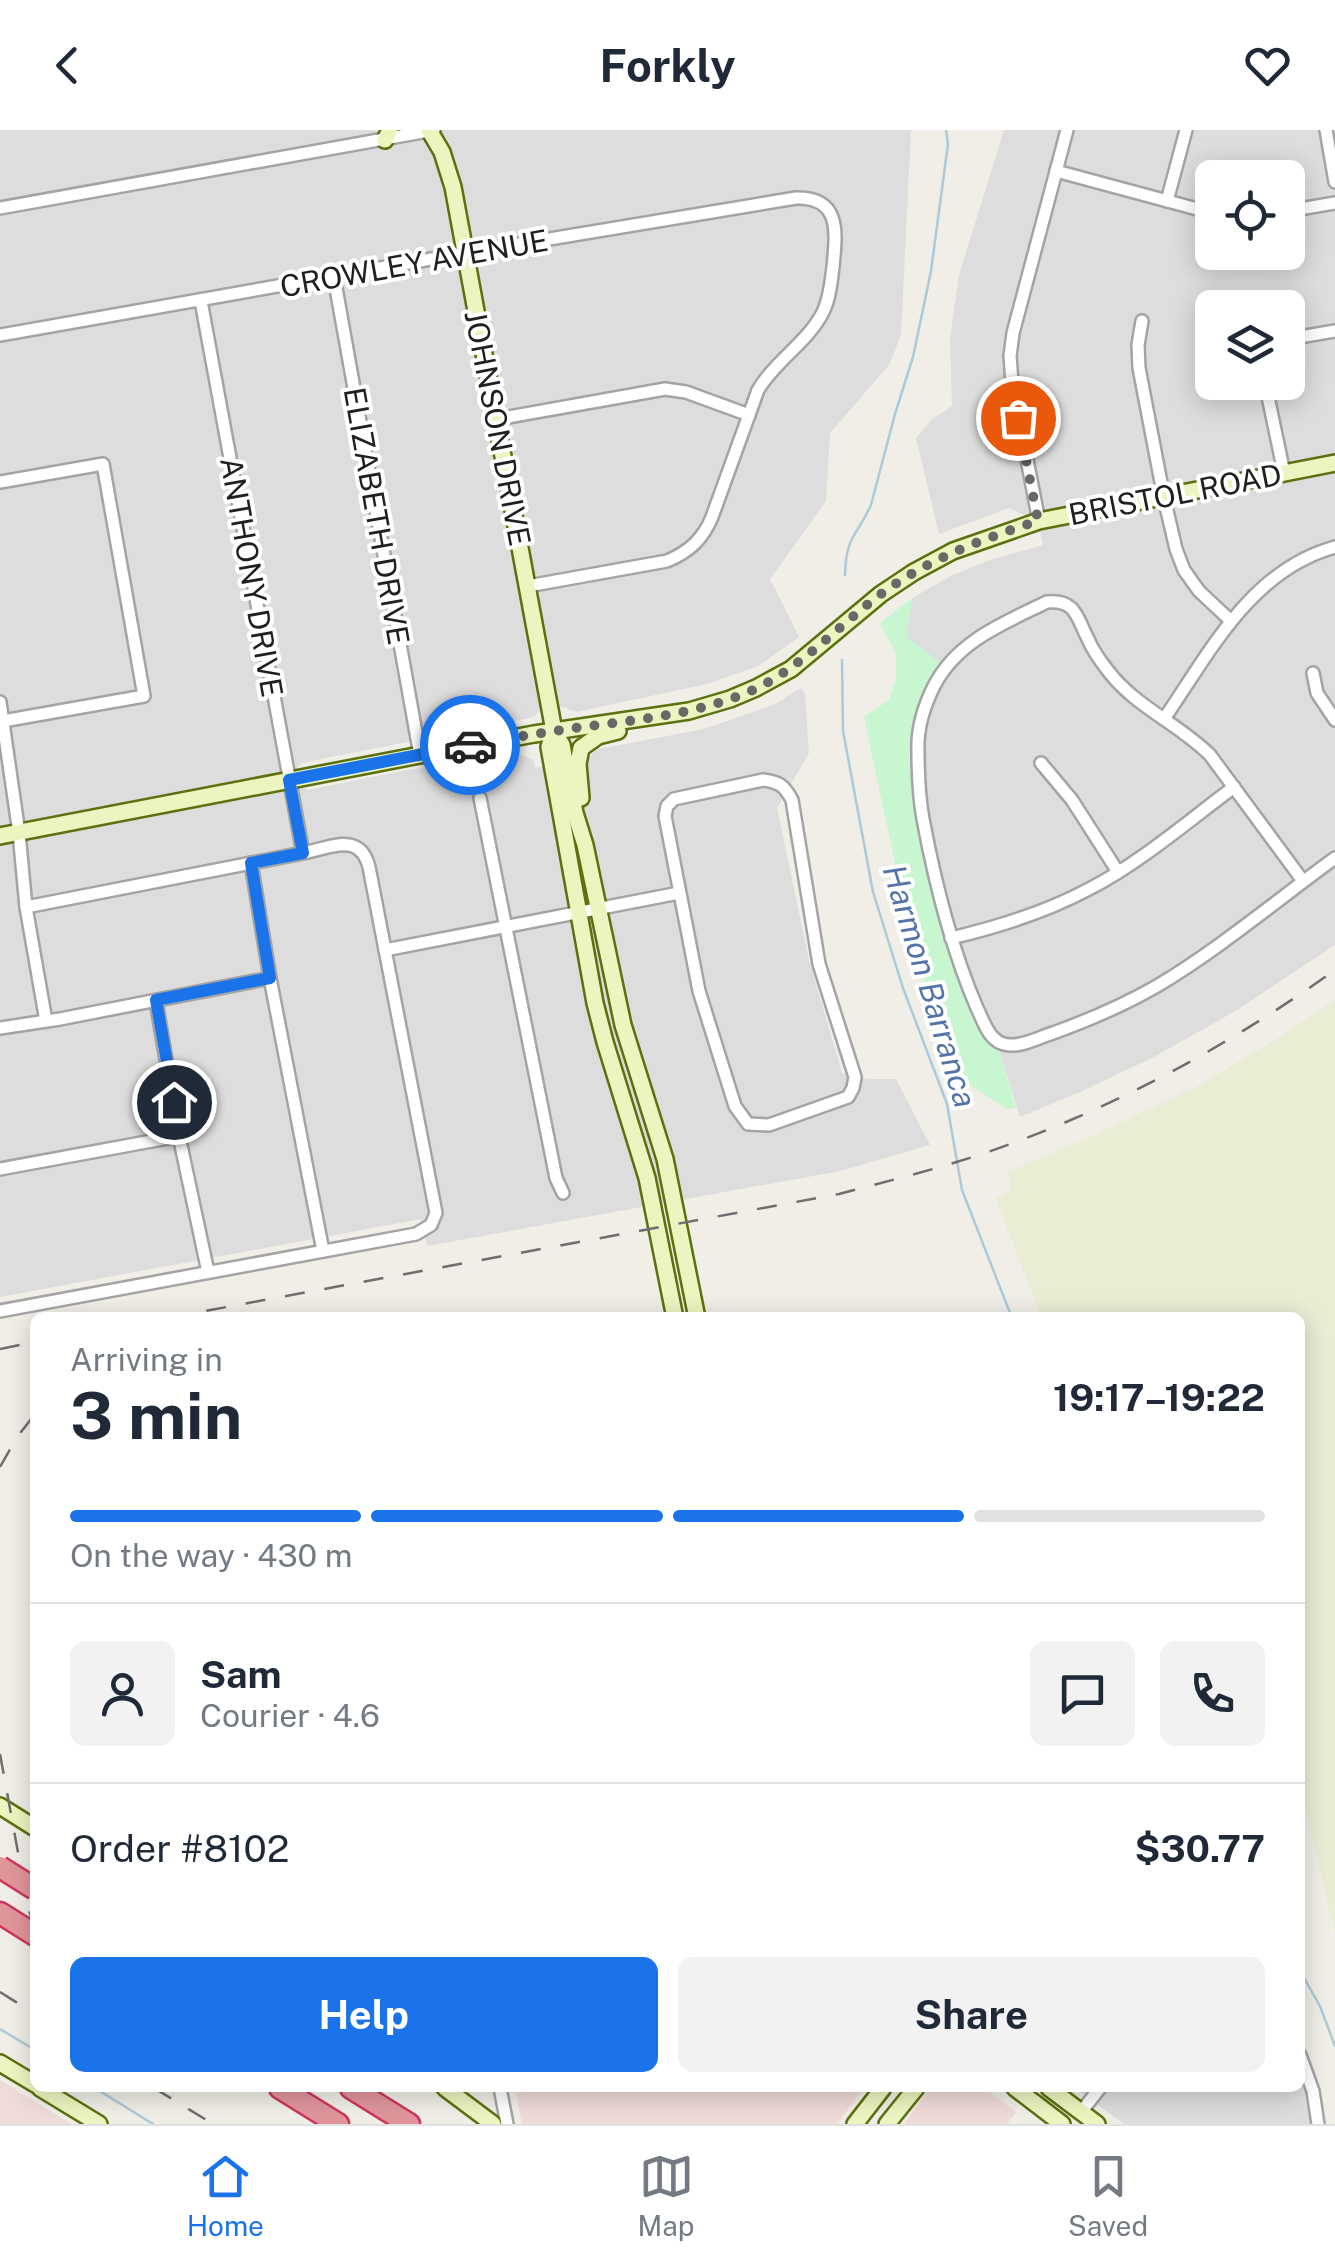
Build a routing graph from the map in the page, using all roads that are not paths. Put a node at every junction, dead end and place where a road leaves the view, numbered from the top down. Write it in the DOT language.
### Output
graph roads {
  1 [pos="431,130"];
  2 [pos="1067,130"];
  3 [pos="1186,130"];
  4 [pos="1326,130"];
  5 [pos="387,135"];
  6 [pos="1056,172"];
  7 [pos="1335,182"];
  8 [pos="1167,201"];
  9 [pos="1335,203"];
  10 [pos="0,208"];
  11 [pos="1195,208"];
  12 [pos="1305,208"];
  13 [pos="466,253"];
  14 [pos="334,277"];
  15 [pos="202,300"];
  16 [pos="1142,321"];
  17 [pos="1335,332"];
  18 [pos="0,335"];
  19 [pos="1305,336"];
  20 [pos="1270,400"];
  21 [pos="748,415"];
  22 [pos="496,419"];
  23 [pos="1335,463"];
  24 [pos="1284,473"];
  25 [pos="0,482"];
  26 [pos="1164,498"];
  27 [pos="1038,521"];
  28 [pos="1335,547"];
  29 [pos="528,586"];
  30 [pos="1231,622"];
  31 [pos="1313,674"];
  32 [pos="0,702"];
  33 [pos="689,711"];
  34 [pos="1164,719"];
  35 [pos="1335,720"];
  36 [pos="3,721"];
  37 [pos="554,731"];
  38 [pos="420,754"];
  39 [pos="1041,763"];
  40 [pos="289,780"];
  41 [pos="1234,787"];
  42 [pos="480,798"];
  43 [pos="18,832"];
  44 [pos="0,836"];
  45 [pos="586,845"];
  46 [pos="303,853"];
  47 [pos="1335,858"];
  48 [pos="251,863"];
  49 [pos="1118,872"];
  50 [pos="1304,882"];
  51 [pos="679,892"];
  52 [pos="26,907"];
  53 [pos="598,908"];
  54 [pos="580,912"];
  55 [pos="507,926"];
  56 [pos="951,938"];
  57 [pos="385,950"];
  58 [pos="270,978"];
  59 [pos="156,1000"];
  60 [pos="46,1021"];
  61 [pos="0,1028"];
  62 [pos="179,1136"];
  63 [pos="0,1169"];
  64 [pos="563,1194"];
  65 [pos="323,1251"];
  66 [pos="208,1272"];
  67 [pos="0,1311"];
  68 [pos="674,1312"];
  69 [pos="696,1312"];
  70 [pos="0,1806"];
  71 [pos="30,1825"];
  72 [pos="0,1867"];
  73 [pos="30,1886"];
  74 [pos="1,1913"];
  75 [pos="30,1931"];
  76 [pos="0,2063"];
  77 [pos="1305,2069"];
  78 [pos="30,2081"];
  79 [pos="48,2092"];
  80 [pos="286,2092"];
  81 [pos="357,2092"];
  82 [pos="450,2092"];
  83 [pos="501,2092"];
  84 [pos="880,2092"];
  85 [pos="913,2092"];
  86 [pos="1020,2092"];
  87 [pos="1055,2092"];
  88 [pos="1097,2092"];
  89 [pos="1081,2112"];
  90 [pos="99,2124"];
  91 [pos="338,2124"];
  92 [pos="408,2124"];
  93 [pos="494,2124"];
  94 [pos="507,2124"];
  95 [pos="855,2124"];
  96 [pos="887,2124"];
  97 [pos="1062,2124"];
  98 [pos="1097,2124"];
  99 [pos="1318,2124"];
  1 -- 5 [label="street"];
  1 -- 13 [label="main road, JOHNSON DRIVE"];
  2 -- 6 [label="street"];
  3 -- 8 [label="street"];
  4 -- 7 [label="street"];
  5 -- 10 [label="street"];
  6 -- 8 [label="street"];
  6 -- 27 [label="street"];
  8 -- 11 [label="street"];
  9 -- 12 [label="street"];
  13 -- 14 [label="street, CROWLEY AVENUE"];
  13 -- 21 [label="street, CROWLEY AVENUE"];
  13 -- 22 [label="main road, JOHNSON DRIVE"];
  14 -- 15 [label="street, CROWLEY AVENUE"];
  14 -- 38 [label="street, ELIZABETH DRIVE"];
  15 -- 18 [label="street, CROWLEY AVENUE"];
  15 -- 40 [label="street, ANTHONY DRIVE"];
  16 -- 26 [label="street"];
  17 -- 19 [label="street"];
  20 -- 24 [label="street"];
  21 -- 22 [label="street"];
  21 -- 29 [label="street"];
  22 -- 29 [label="main road, JOHNSON DRIVE"];
  23 -- 24 [label="main road, BRISTOL ROAD"];
  24 -- 26 [label="main road, BRISTOL ROAD"];
  25 -- 36 [label="street"];
  26 -- 27 [label="main road, BRISTOL ROAD"];
  26 -- 30 [label="street"];
  27 -- 33 [label="main road, BRISTOL ROAD"];
  28 -- 30 [label="street"];
  29 -- 37 [label="main road, JOHNSON DRIVE"];
  30 -- 34 [label="street"];
  31 -- 35 [label="street"];
  32 -- 36 [label="street"];
  33 -- 37 [label="main road, BRISTOL ROAD"];
  33 -- 45 [label="main road"];
  34 -- 41 [label="street"];
  34 -- 56 [label="street"];
  36 -- 43 [label="street"];
  37 -- 38 [label="main road, BRISTOL ROAD"];
  37 -- 45 [label="main road, JOHNSON DRIVE"];
  37 -- 54 [label="main road, JOHNSON DRIVE"];
  38 -- 40 [label="main road, BRISTOL ROAD"];
  39 -- 49 [label="street"];
  40 -- 43 [label="main road, BRISTOL ROAD"];
  40 -- 46 [label="street, ANTHONY DRIVE"];
  41 -- 49 [label="street"];
  41 -- 50 [label="street"];
  42 -- 55 [label="street"];
  43 -- 44 [label="main road, BRISTOL ROAD"];
  43 -- 52 [label="street"];
  45 -- 53 [label="main road, JOHNSON DRIVE"];
  46 -- 48 [label="street"];
  46 -- 57 [label="street"];
  47 -- 50 [label="street"];
  48 -- 52 [label="street"];
  48 -- 58 [label="street"];
  49 -- 56 [label="street"];
  50 -- 56 [label="street"];
  51 -- 51 [label="street"];
  51 -- 53 [label="street"];
  52 -- 60 [label="street"];
  53 -- 54 [label="street"];
  53 -- 69 [label="main road, JOHNSON DRIVE"];
  54 -- 55 [label="street"];
  54 -- 68 [label="main road, JOHNSON DRIVE"];
  55 -- 57 [label="street"];
  55 -- 64 [label="street"];
  57 -- 65 [label="street"];
  58 -- 59 [label="street"];
  58 -- 65 [label="street"];
  59 -- 60 [label="street"];
  59 -- 62 [label="street"];
  60 -- 61 [label="street"];
  62 -- 63 [label="street"];
  62 -- 66 [label="street"];
  65 -- 66 [label="street"];
  66 -- 67 [label="street"];
  70 -- 71 [label="main road"];
  72 -- 73 [label="highway, bridge"];
  74 -- 75 [label="highway"];
  76 -- 78 [label="main road"];
  77 -- 99 [label="street"];
  79 -- 90 [label="main road"];
  80 -- 91 [label="highway"];
  81 -- 92 [label="highway"];
  82 -- 93 [label="main road"];
  83 -- 94 [label="street"];
  84 -- 95 [label="main road"];
  85 -- 96 [label="main road"];
  86 -- 97 [label="main road"];
  87 -- 89 [label="main road"];
  88 -- 89 [label="street"];
  89 -- 98 [label="main road"];
}
